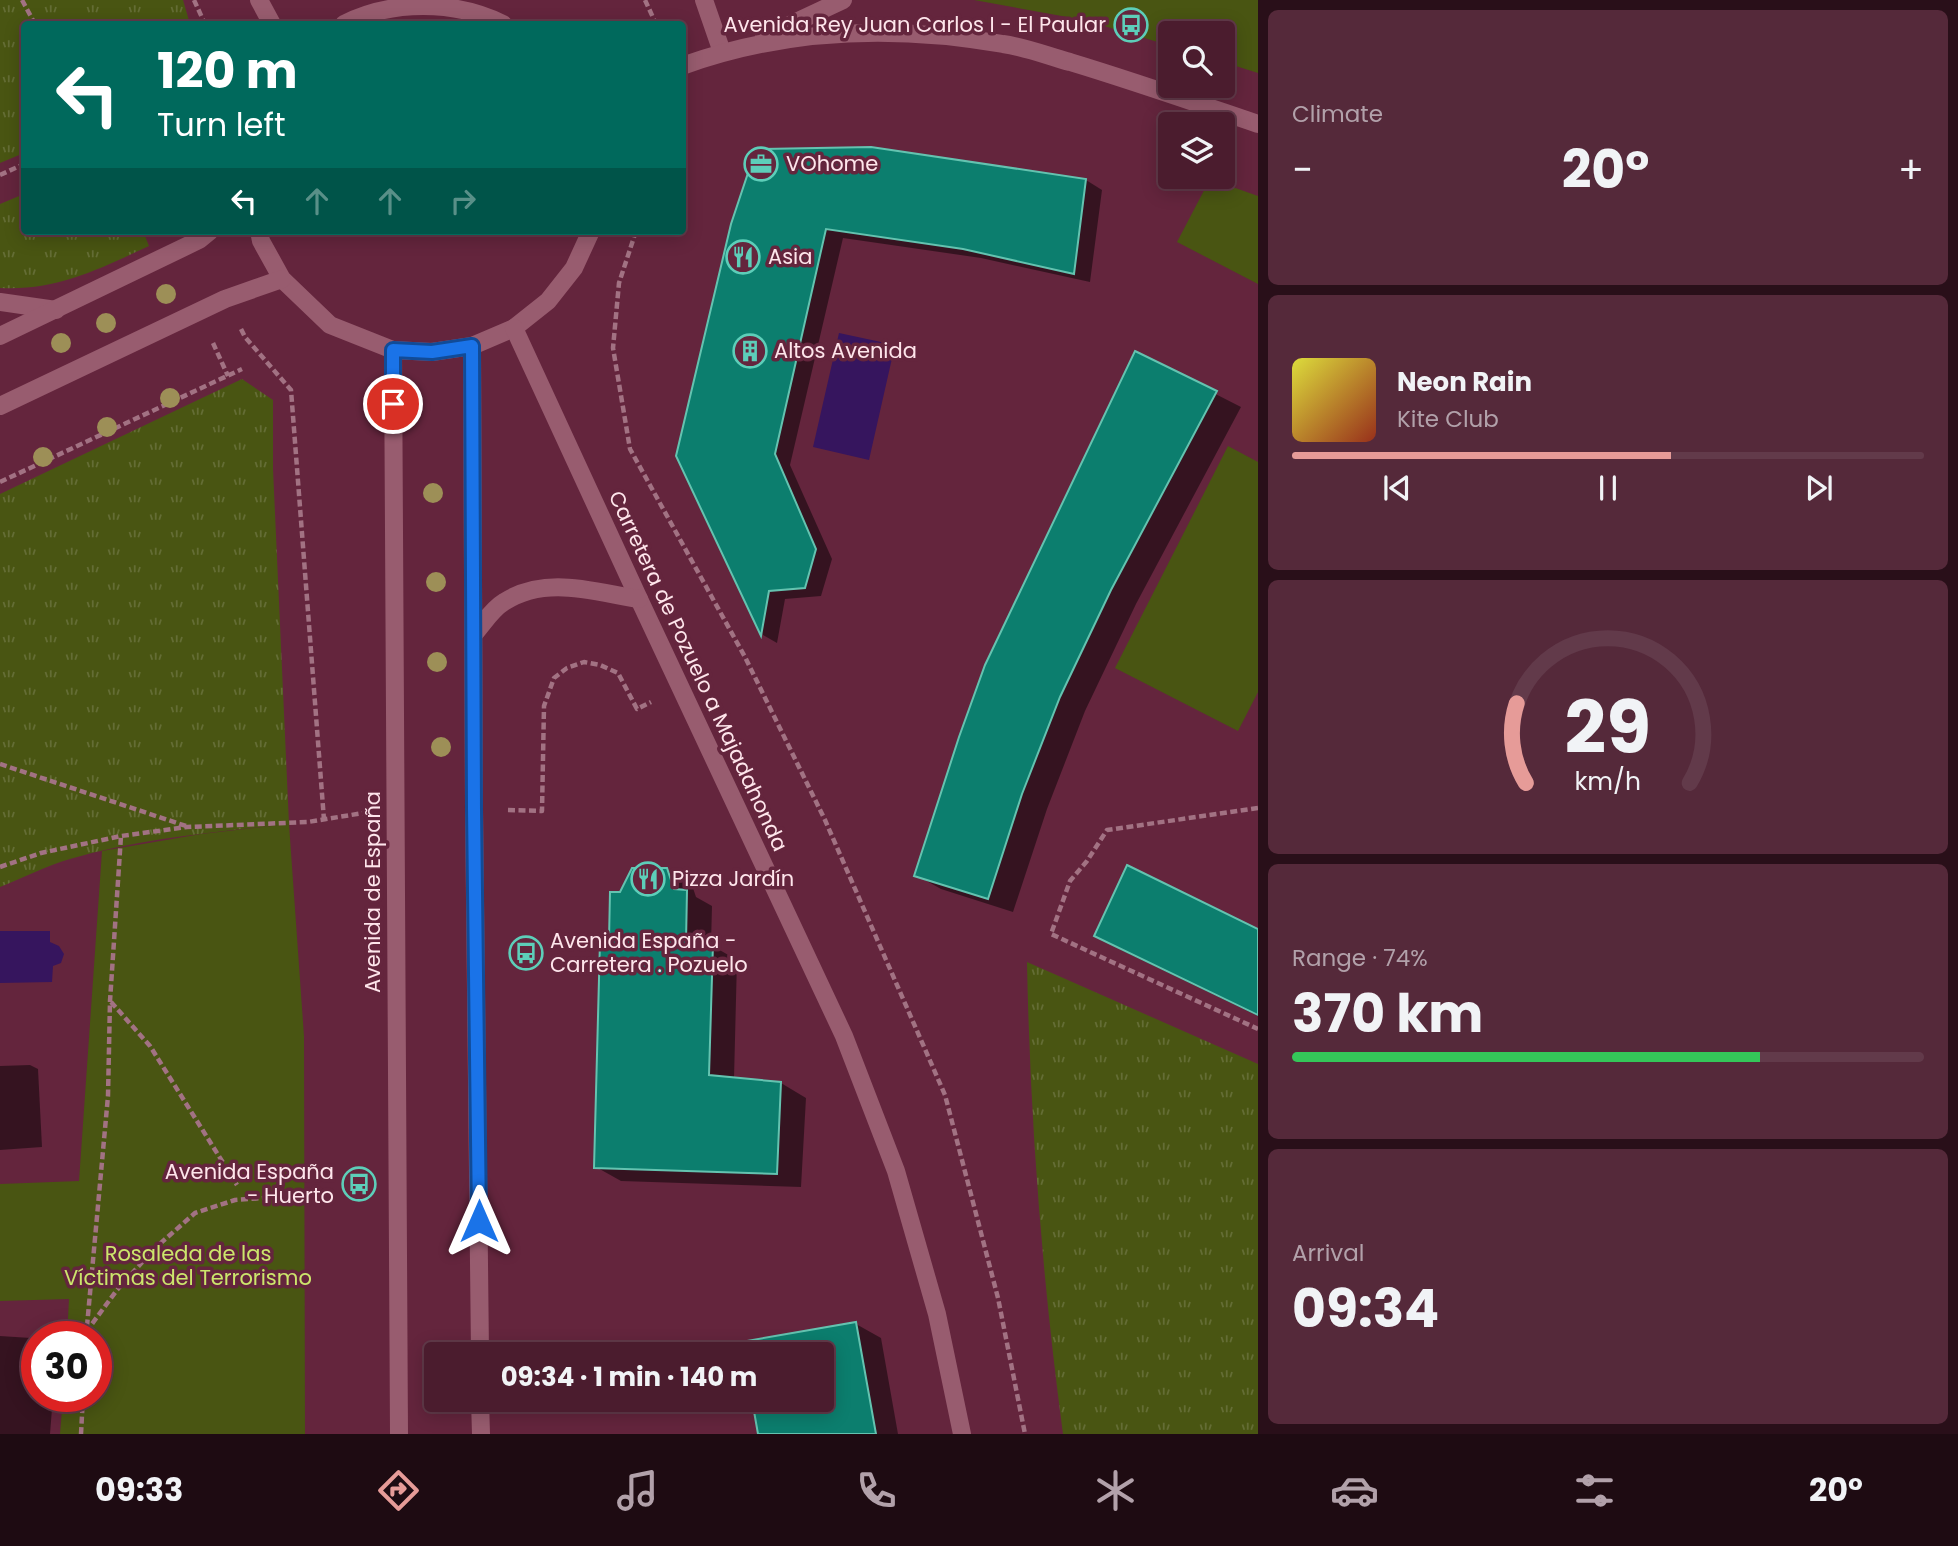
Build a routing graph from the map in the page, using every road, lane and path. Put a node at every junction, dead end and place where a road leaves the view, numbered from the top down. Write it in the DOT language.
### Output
graph roads {
  1 [pos="22,0"];
  2 [pos="194,0"];
  3 [pos="259,0"];
  4 [pos="645,0"];
  5 [pos="704,0"];
  6 [pos="843,0"];
  7 [pos="385,4"];
  8 [pos="33,21"];
  9 [pos="204,21"];
  10 [pos="270,21"];
  11 [pos="350,21"];
  12 [pos="497,21"];
  13 [pos="655,21"];
  14 [pos="746,46"];
  15 [pos="722,52"];
  16 [pos="686,65"];
  17 [pos="1258,124"];
  18 [pos="21,165"];
  19 [pos="0,174"];
  20 [pos="205,235"];
  21 [pos="260,235"];
  22 [pos="589,235"];
  23 [pos="635,235"];
  24 [pos="282,279"];
  25 [pos="0,302"];
  26 [pos="56,310"];
  27 [pos="514,328"];
  28 [pos="210,335"];
  29 [pos="0,336"];
  30 [pos="245,337"];
  31 [pos="472,346"];
  32 [pos="393,350"];
  33 [pos="242,369"];
  34 [pos="228,376"];
  35 [pos="0,406"];
  36 [pos="0,482"];
  37 [pos="639,600"];
  38 [pos="474,634"];
  39 [pos="655,699"];
  40 [pos="0,764"];
  41 [pos="1258,808"];
  42 [pos="474,809"];
  43 [pos="324,820"];
  44 [pos="308,822"];
  45 [pos="187,827"];
  46 [pos="121,836"];
  47 [pos="0,867"];
  48 [pos="110,1001"];
  49 [pos="1258,1029"];
  50 [pos="237,1185"];
  51 [pos="321,1194"];
  52 [pos="87,1321"];
  53 [pos="96,1321"];
  54 [pos="480,1342"];
  55 [pos="82,1412"];
  56 [pos="481,1412"];
  57 [pos="80,1434"];
  58 [pos="398,1434"];
  59 [pos="481,1434"];
  60 [pos="962,1434"];
  61 [pos="1024,1434"];
  1 -- 8 [label="path"];
  2 -- 9 [label="path"];
  3 -- 10 [label="street"];
  4 -- 13 [label="path"];
  5 -- 15 [label="street"];
  6 -- 14 [label="street"];
  7 -- 11 [label="street"];
  7 -- 12 [label="street"];
  14 -- 15 [label="street"];
  14 -- 17 [label="street"];
  15 -- 16 [label="street"];
  18 -- 19 [label="path"];
  20 -- 26 [label="street"];
  21 -- 24 [label="street"];
  22 -- 27 [label="street"];
  23 -- 61 [label="path"];
  24 -- 32 [label="street"];
  24 -- 35 [label="street"];
  25 -- 26 [label="street"];
  26 -- 29 [label="street"];
  27 -- 31 [label="street"];
  27 -- 37 [label="street, Carretera de Pozuelo a Majadahonda"];
  28 -- 34 [label="path"];
  30 -- 43 [label="path"];
  31 -- 32 [label="street"];
  31 -- 38 [label="street"];
  32 -- 58 [label="street, Avenida de España"];
  33 -- 34 [label="path"];
  34 -- 36 [label="path"];
  37 -- 38 [label="street"];
  37 -- 60 [label="street, Carretera de Pozuelo a Majadahonda"];
  38 -- 42 [label="street"];
  39 -- 42 [label="path"];
  40 -- 45 [label="path"];
  41 -- 49 [label="path"];
  42 -- 54 [label="street"];
  44 -- 45 [label="path"];
  45 -- 46 [label="path"];
  46 -- 47 [label="path"];
  46 -- 48 [label="path"];
  48 -- 50 [label="path"];
  48 -- 52 [label="path"];
  51 -- 53 [label="path"];
  55 -- 57 [label="path"];
  56 -- 59 [label="street"];
}
